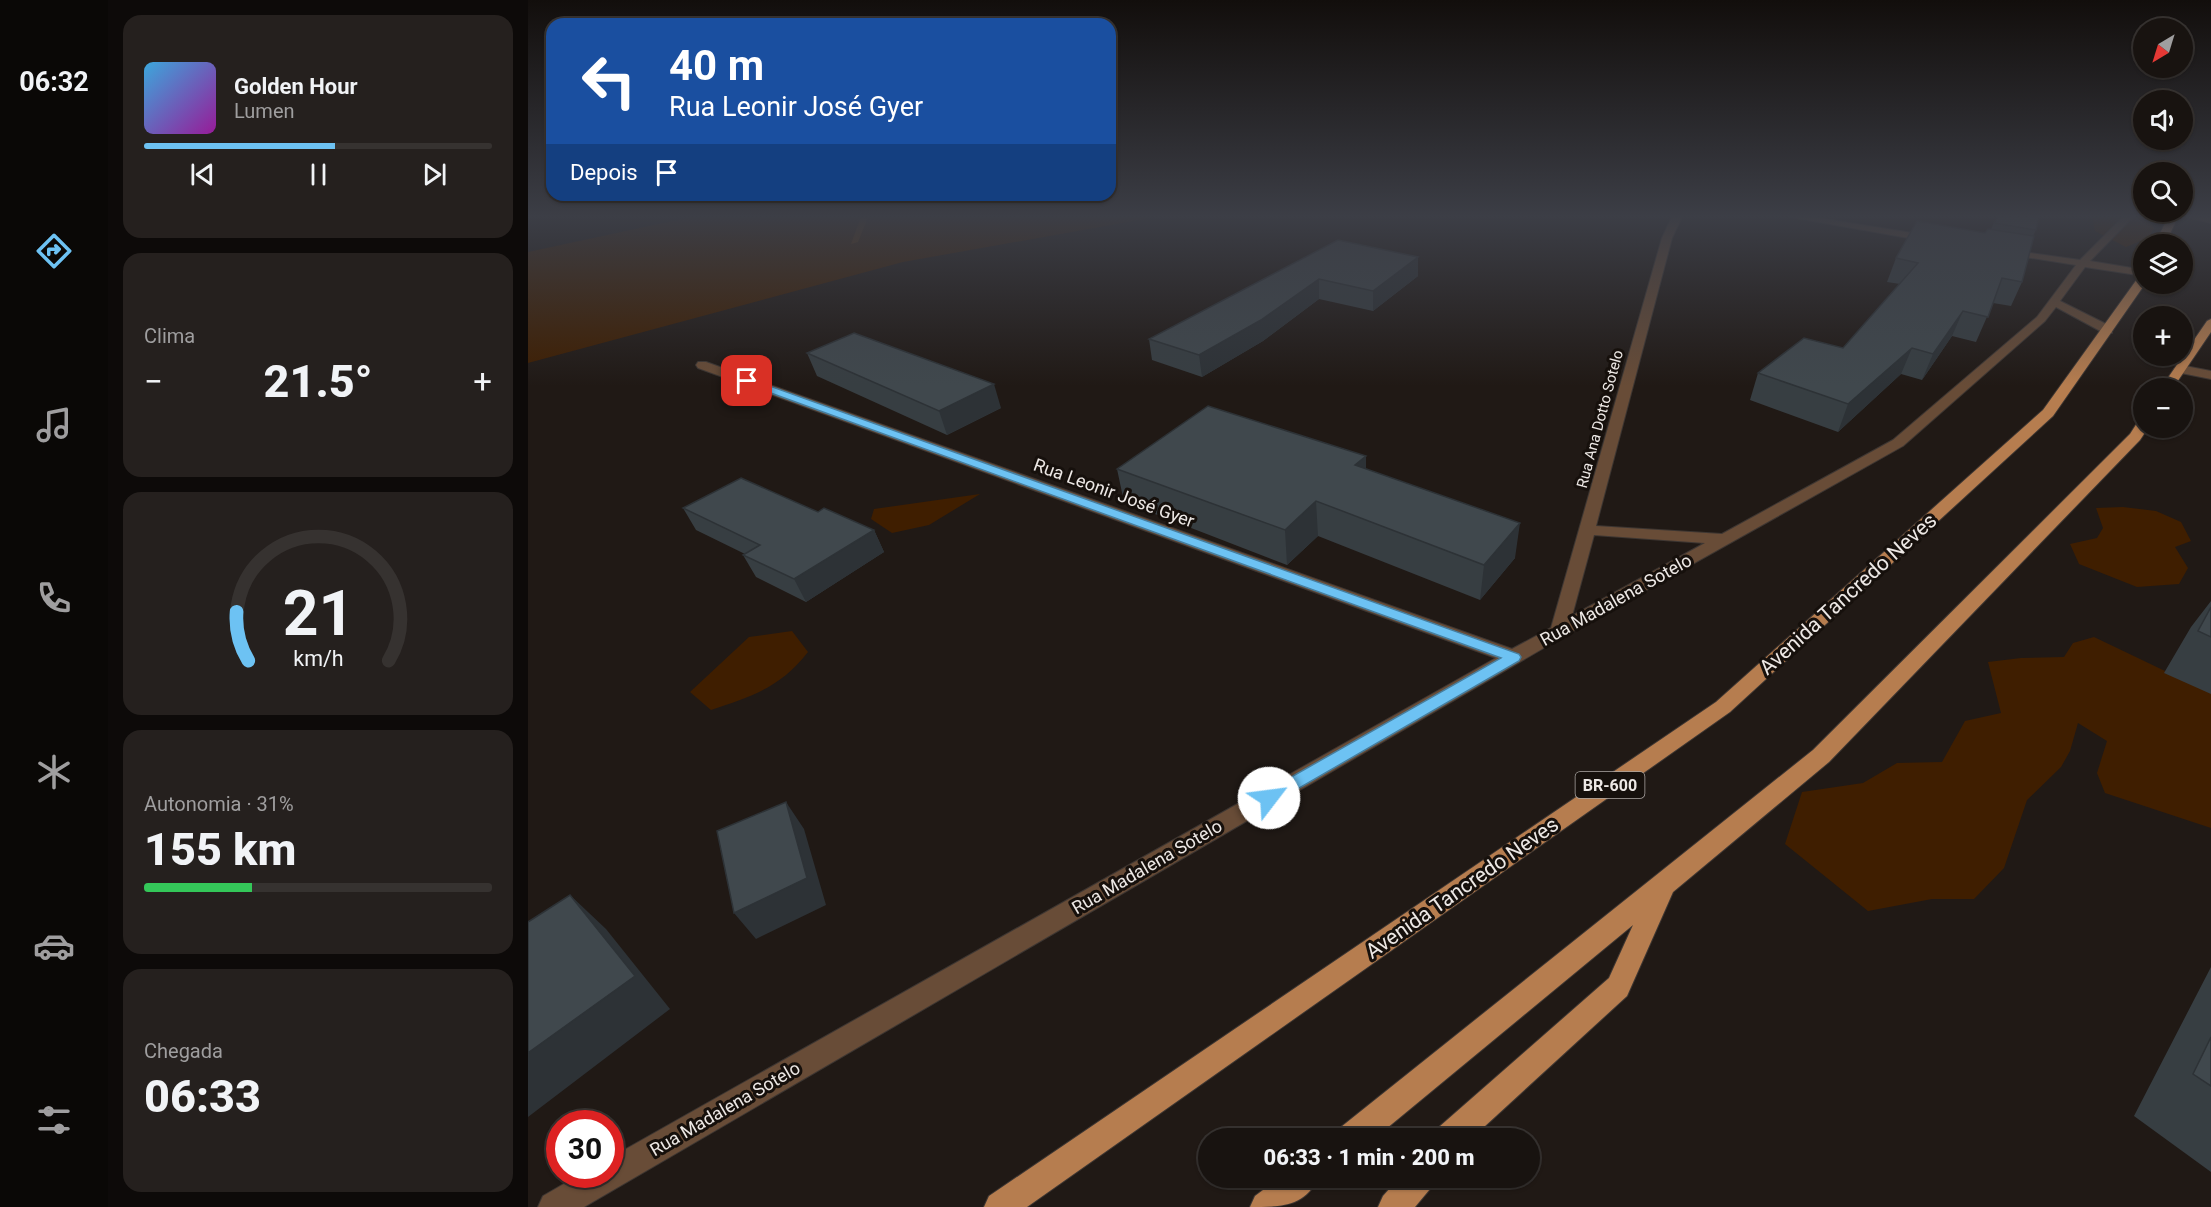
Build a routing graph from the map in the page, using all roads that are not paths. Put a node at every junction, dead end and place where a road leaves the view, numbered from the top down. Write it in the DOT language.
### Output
graph roads {
  1 [pos="1657,273"];
  2 [pos="2076,273"];
  3 [pos="2133,293"];
  4 [pos="2054,302"];
  5 [pos="2211,323"];
  6 [pos="2108,330"];
  7 [pos="702,365"];
  8 [pos="2180,369"];
  9 [pos="2211,375"];
  10 [pos="2174,378"];
  11 [pos="2133,438"];
  12 [pos="1587,530"];
  13 [pos="1725,539"];
  14 [pos="1559,631"];
  15 [pos="1514,657"];
  16 [pos="1666,882"];
  17 [pos="1364,1128"];
  18 [pos="1461,1128"];
  19 [pos="1290,1188"];
  20 [pos="1410,1188"];
  21 [pos="554,1207"];
  22 [pos="1000,1207"];
  23 [pos="1266,1207"];
  24 [pos="1394,1207"];
  1 -- 12 [label="street, Rua Ana Dotto Sotelo"];
  2 -- 4 [label="street, Rua Madalena Sotelo"];
  3 -- 6 [label="main road, Avenida Tancredo Neves / BR-600"];
  4 -- 6 [label="street"];
  4 -- 13 [label="street, Rua Madalena Sotelo"];
  5 -- 8 [label="main road"];
  6 -- 22 [label="main road, Avenida Tancredo Neves / BR-600"];
  7 -- 15 [label="street, Rua Leonir José Gyer"];
  8 -- 9 [label="street"];
  8 -- 10 [label="main road"];
  11 -- 16 [label="main road"];
  12 -- 13 [label="street"];
  12 -- 14 [label="street, Rua Ana Dotto Sotelo"];
  13 -- 14 [label="street, Rua Madalena Sotelo"];
  14 -- 15 [label="street, Rua Madalena Sotelo"];
  15 -- 21 [label="street, Rua Madalena Sotelo"];
  16 -- 17 [label="main road"];
  16 -- 18 [label="main road"];
  19 -- 23 [label="main road"];
  20 -- 24 [label="main road"];
}
